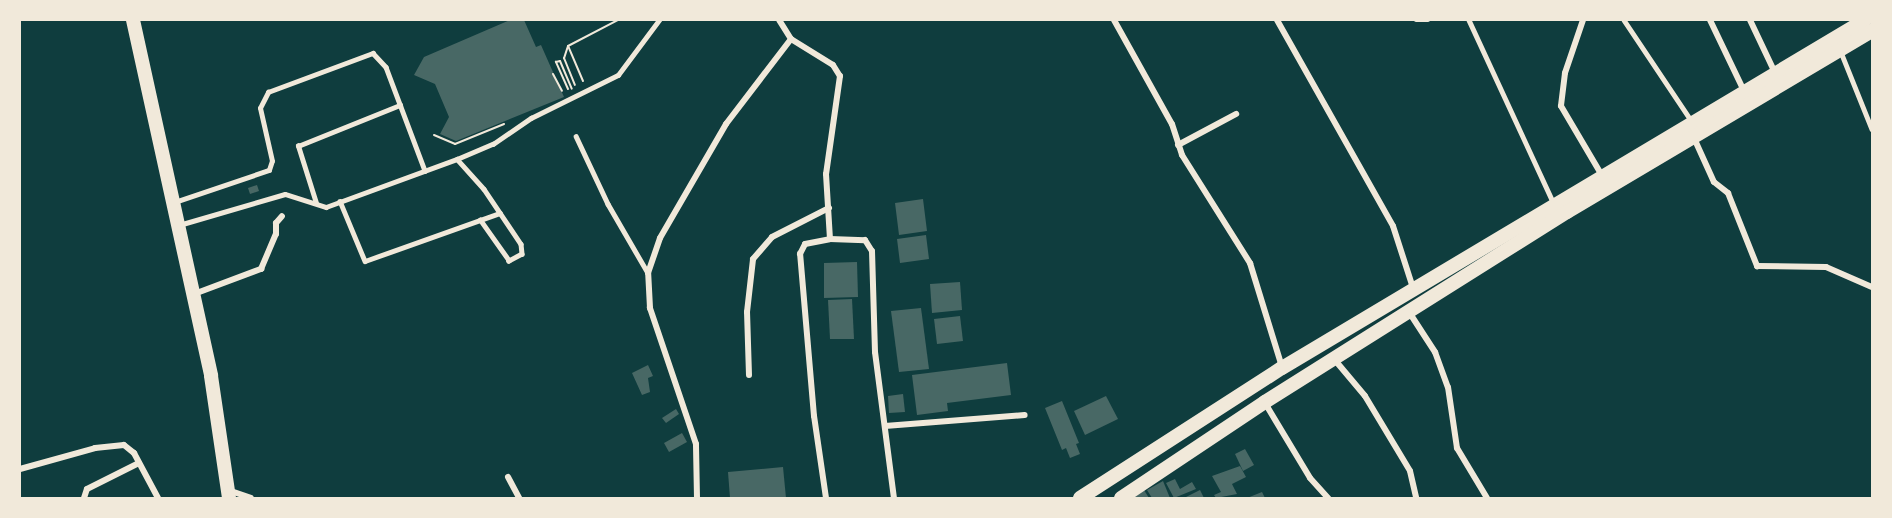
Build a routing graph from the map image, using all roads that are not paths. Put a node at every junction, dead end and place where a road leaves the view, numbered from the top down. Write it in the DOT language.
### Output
graph roads {
  1 [pos="133,20"];
  2 [pos="659,20"];
  3 [pos="779,20"];
  4 [pos="1114,20"];
  5 [pos="1277,20"];
  6 [pos="1416,20"];
  7 [pos="1428,20"];
  8 [pos="1469,20"];
  9 [pos="1583,20"];
  10 [pos="1624,20"];
  11 [pos="1710,20"];
  12 [pos="1750,20"];
  13 [pos="1865,20"];
  14 [pos="1872,31"];
  15 [pos="791,39"];
  16 [pos="1840,50"];
  17 [pos="1775,73"];
  18 [pos="1764,88"];
  19 [pos="1744,92"];
  20 [pos="400,105"];
  21 [pos="1236,114"];
  22 [pos="1690,120"];
  23 [pos="1872,129"];
  24 [pos="576,136"];
  25 [pos="1694,138"];
  26 [pos="1178,145"];
  27 [pos="457,159"];
  28 [pos="424,171"];
  29 [pos="1601,174"];
  30 [pos="340,201"];
  31 [pos="174,202"];
  32 [pos="316,203"];
  33 [pos="1554,203"];
  34 [pos="829,208"];
  35 [pos="500,213"];
  36 [pos="282,216"];
  37 [pos="480,220"];
  38 [pos="179,225"];
  39 [pos="830,239"];
  40 [pos="648,273"];
  41 [pos="1872,287"];
  42 [pos="1413,288"];
  43 [pos="194,294"];
  44 [pos="1408,312"];
  45 [pos="1334,358"];
  46 [pos="1282,368"];
  47 [pos="749,375"];
  48 [pos="1265,402"];
  49 [pos="1025,415"];
  50 [pos="885,426"];
  51 [pos="139,463"];
  52 [pos="20,469"];
  53 [pos="508,477"];
  54 [pos="228,494"];
  55 [pos="84,498"];
  56 [pos="158,498"];
  57 [pos="251,498"];
  58 [pos="519,498"];
  59 [pos="697,498"];
  60 [pos="826,498"];
  61 [pos="894,498"];
  62 [pos="1080,498"];
  63 [pos="1121,498"];
  64 [pos="1328,498"];
  65 [pos="1416,498"];
  66 [pos="1487,498"];
  1 -- 31 [label="main road"];
  2 -- 27 [label="lane"];
  3 -- 15 [label="street"];
  4 -- 26 [label="street"];
  5 -- 42 [label="street"];
  6 -- 7 [label="lane"];
  8 -- 33 [label="lane"];
  9 -- 29 [label="street"];
  10 -- 22 [label="lane"];
  11 -- 19 [label="street"];
  12 -- 17 [label="street"];
  13 -- 17 [label="main road"];
  14 -- 16 [label="main road"];
  15 -- 34 [label="street"];
  15 -- 40 [label="street"];
  16 -- 18 [label="main road"];
  16 -- 23 [label="lane"];
  17 -- 18 [label="main road"];
  18 -- 19 [label="main road"];
  18 -- 25 [label="main road"];
  19 -- 22 [label="main road"];
  20 -- 28 [label="lane"];
  20 -- 31 [label="lane"];
  20 -- 32 [label="lane"];
  21 -- 26 [label="street"];
  22 -- 29 [label="main road"];
  24 -- 40 [label="lane"];
  25 -- 41 [label="street"];
  25 -- 44 [label="main road"];
  26 -- 46 [label="street"];
  27 -- 28 [label="lane"];
  27 -- 35 [label="lane"];
  28 -- 30 [label="lane"];
  29 -- 33 [label="main road"];
  30 -- 32 [label="lane"];
  30 -- 37 [label="lane"];
  31 -- 38 [label="main road"];
  32 -- 38 [label="lane"];
  33 -- 42 [label="main road"];
  34 -- 39 [label="street"];
  34 -- 47 [label="street"];
  35 -- 37 [label="lane"];
  35 -- 37 [label="lane"];
  36 -- 43 [label="street"];
  38 -- 43 [label="main road"];
  39 -- 50 [label="street"];
  39 -- 60 [label="street"];
  40 -- 59 [label="street"];
  42 -- 46 [label="main road"];
  43 -- 54 [label="main road"];
  44 -- 45 [label="main road"];
  44 -- 66 [label="street"];
  45 -- 48 [label="main road"];
  45 -- 65 [label="street"];
  46 -- 62 [label="main road"];
  48 -- 63 [label="main road"];
  48 -- 64 [label="street"];
  49 -- 50 [label="street"];
  50 -- 61 [label="street"];
  51 -- 52 [label="street"];
  51 -- 55 [label="street"];
  51 -- 56 [label="street"];
  53 -- 58 [label="street"];
  54 -- 57 [label="street"];
}
